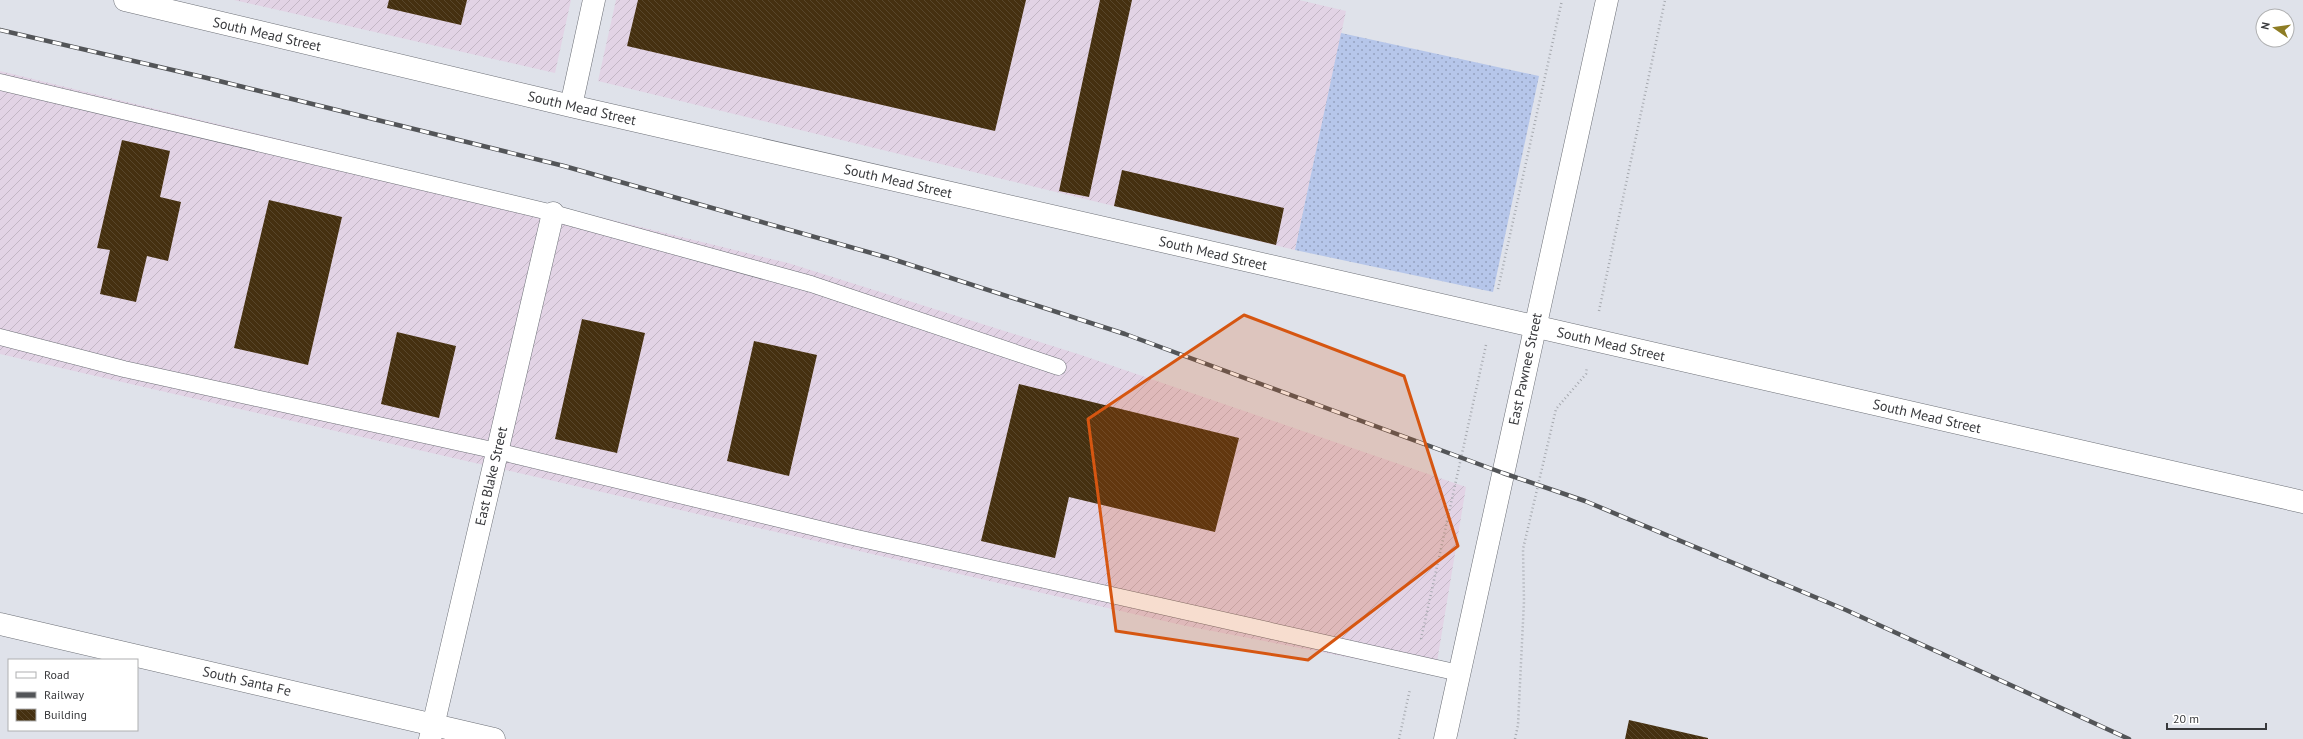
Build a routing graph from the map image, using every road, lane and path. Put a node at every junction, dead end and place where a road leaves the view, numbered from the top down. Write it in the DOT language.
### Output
graph roads {
  1 [pos="125,0"];
  2 [pos="594,0"];
  3 [pos="1562,0"];
  4 [pos="1607,0"];
  5 [pos="1665,0"];
  6 [pos="0,82"];
  7 [pos="571,106"];
  8 [pos="553,213"];
  9 [pos="1492,317"];
  10 [pos="1534,327"];
  11 [pos="0,337"];
  12 [pos="1593,340"];
  13 [pos="1058,367"];
  14 [pos="497,451"];
  15 [pos="2303,502"];
  16 [pos="0,624"];
  17 [pos="1416,663"];
  18 [pos="1459,673"];
  19 [pos="432,732"];
  20 [pos="494,739"];
  21 [pos="1399,739"];
  22 [pos="1445,739"];
  23 [pos="1515,739"];
  1 -- 7 [label="street, South Mead Street"];
  2 -- 7 [label="street"];
  3 -- 9 [label="path"];
  4 -- 10 [label="street, East Pawnee Street"];
  5 -- 12 [label="path"];
  6 -- 8 [label="lane"];
  7 -- 9 [label="street, South Mead Street"];
  8 -- 13 [label="lane"];
  8 -- 14 [label="street, East Blake Street"];
  9 -- 10 [label="street, South Mead Street"];
  9 -- 17 [label="path"];
  10 -- 12 [label="street, South Mead Street"];
  10 -- 18 [label="street, East Pawnee Street"];
  11 -- 14 [label="lane"];
  12 -- 15 [label="street, South Mead Street"];
  12 -- 23 [label="path"];
  14 -- 17 [label="lane"];
  14 -- 19 [label="street, East Blake Street"];
  16 -- 19 [label="street, South Santa Fe"];
  17 -- 18 [label="lane"];
  17 -- 21 [label="path"];
  18 -- 22 [label="street, East Pawnee Street"];
  19 -- 20 [label="street, South Santa Fe"];
}
